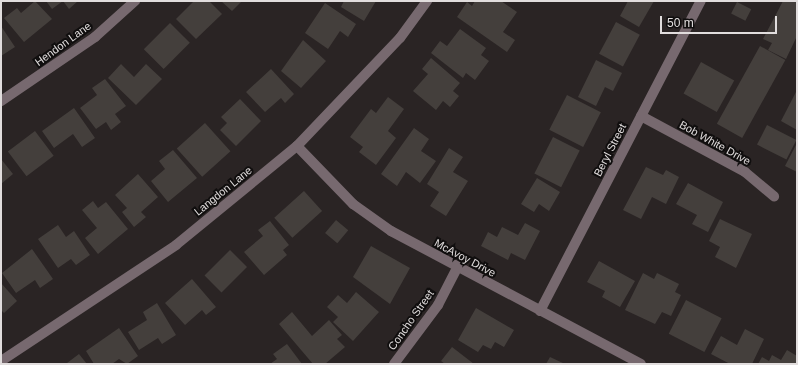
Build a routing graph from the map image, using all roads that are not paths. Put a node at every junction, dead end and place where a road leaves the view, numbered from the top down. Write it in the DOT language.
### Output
graph roads {
  1 [pos="135,1"];
  2 [pos="427,1"];
  3 [pos="701,1"];
  4 [pos="1,101"];
  5 [pos="641,116"];
  6 [pos="297,146"];
  7 [pos="774,196"];
  8 [pos="457,268"];
  9 [pos="540,311"];
  10 [pos="1,361"];
  11 [pos="394,364"];
  12 [pos="641,364"];
  1 -- 4 [label="street, Hendon Lane"];
  2 -- 6 [label="street, Langdon Lane"];
  3 -- 5 [label="street, Beryl Street"];
  5 -- 7 [label="street, Bob White Drive"];
  5 -- 9 [label="street, Beryl Street"];
  6 -- 8 [label="street, McAvoy Drive"];
  6 -- 10 [label="street, Langdon Lane"];
  8 -- 9 [label="street, McAvoy Drive"];
  8 -- 11 [label="street, Concho Street"];
  9 -- 12 [label="street, McAvoy Drive"];
}
